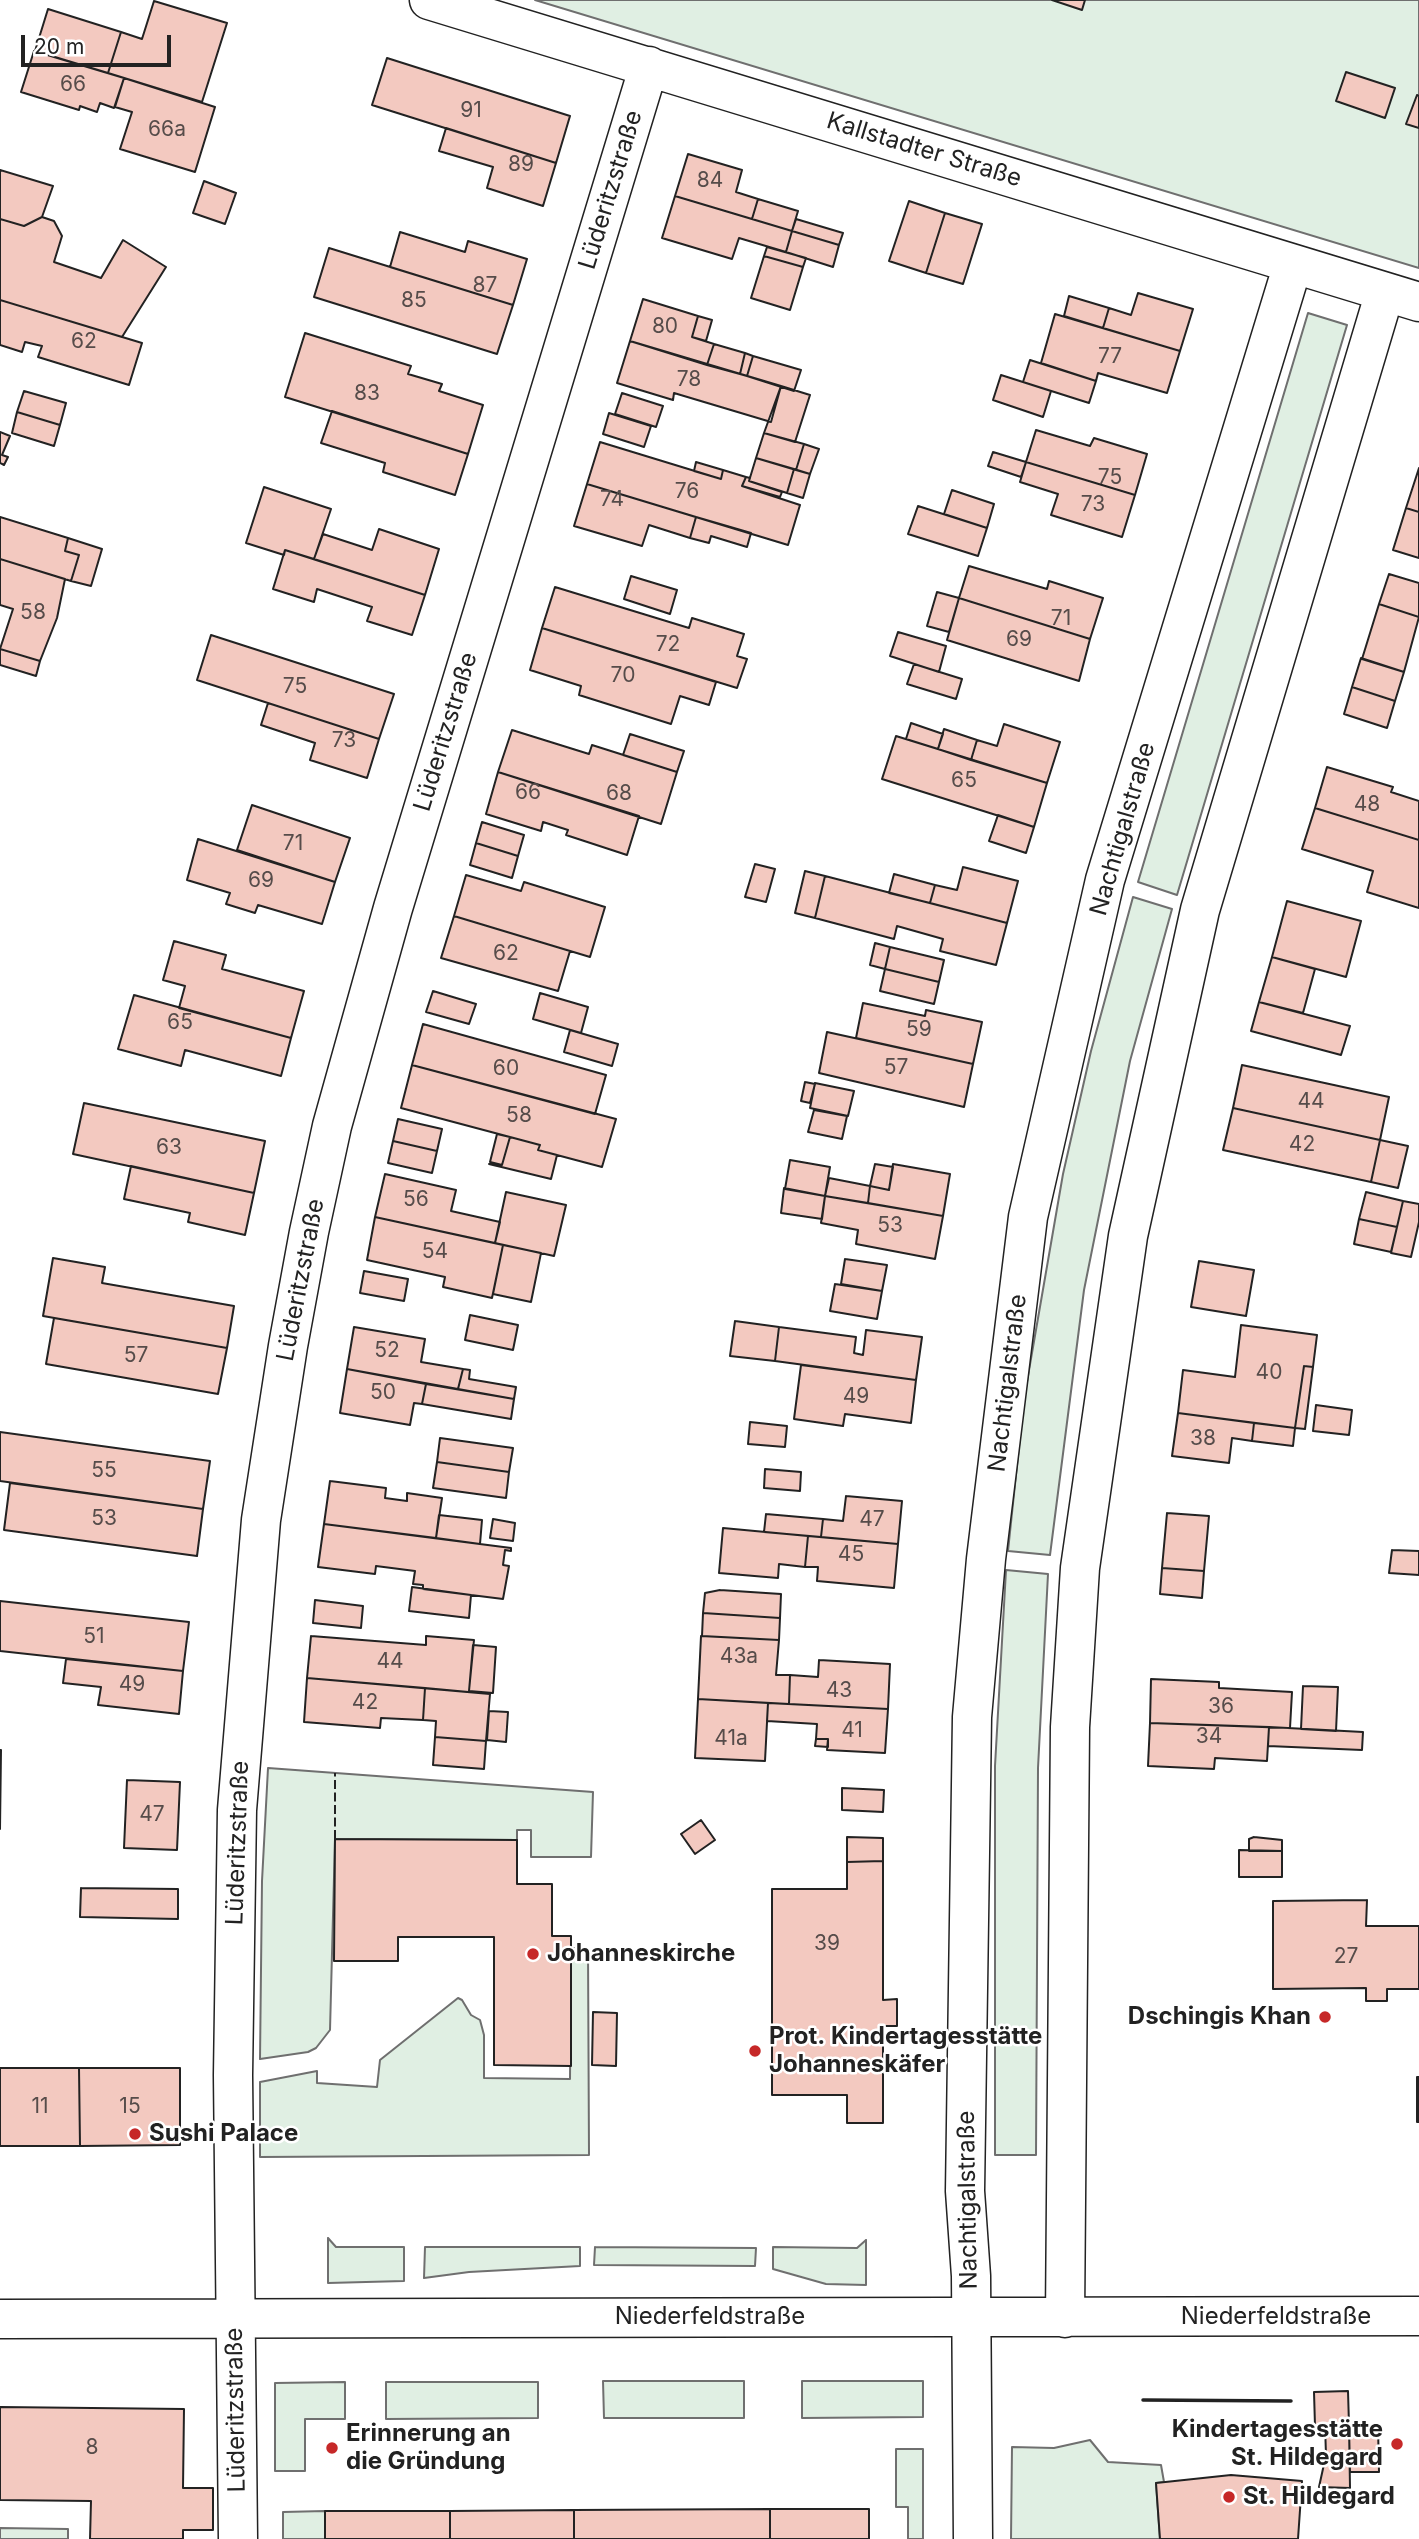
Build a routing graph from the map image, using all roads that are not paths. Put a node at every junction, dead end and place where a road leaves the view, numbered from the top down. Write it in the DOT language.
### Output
graph roads {
  1 [pos="429,0"];
  2 [pos="649,66"];
  3 [pos="1293,264"];
  4 [pos="1402,297"];
  5 [pos="970,2316"];
  6 [pos="1419,2316"];
  7 [pos="1065,2318"];
  8 [pos="0,2319"];
  9 [pos="235,2319"];
  10 [pos="238,2539"];
  11 [pos="973,2539"];
  1 -- 2 [label="street, Kallstadter Straße"];
  2 -- 3 [label="street, Kallstadter Straße"];
  2 -- 9 [label="street, Lüderitzstraße"];
  3 -- 4 [label="street, Kallstadter Straße"];
  3 -- 5 [label="street, Nachtigalstraße"];
  4 -- 7 [label="street"];
  5 -- 7 [label="street, Niederfeldstraße"];
  5 -- 9 [label="street, Niederfeldstraße"];
  5 -- 11 [label="street, Nachtigalstraße"];
  6 -- 7 [label="street, Niederfeldstraße"];
  8 -- 9 [label="street, Niederfeldstraße"];
  9 -- 10 [label="street, Lüderitzstraße"];
}
